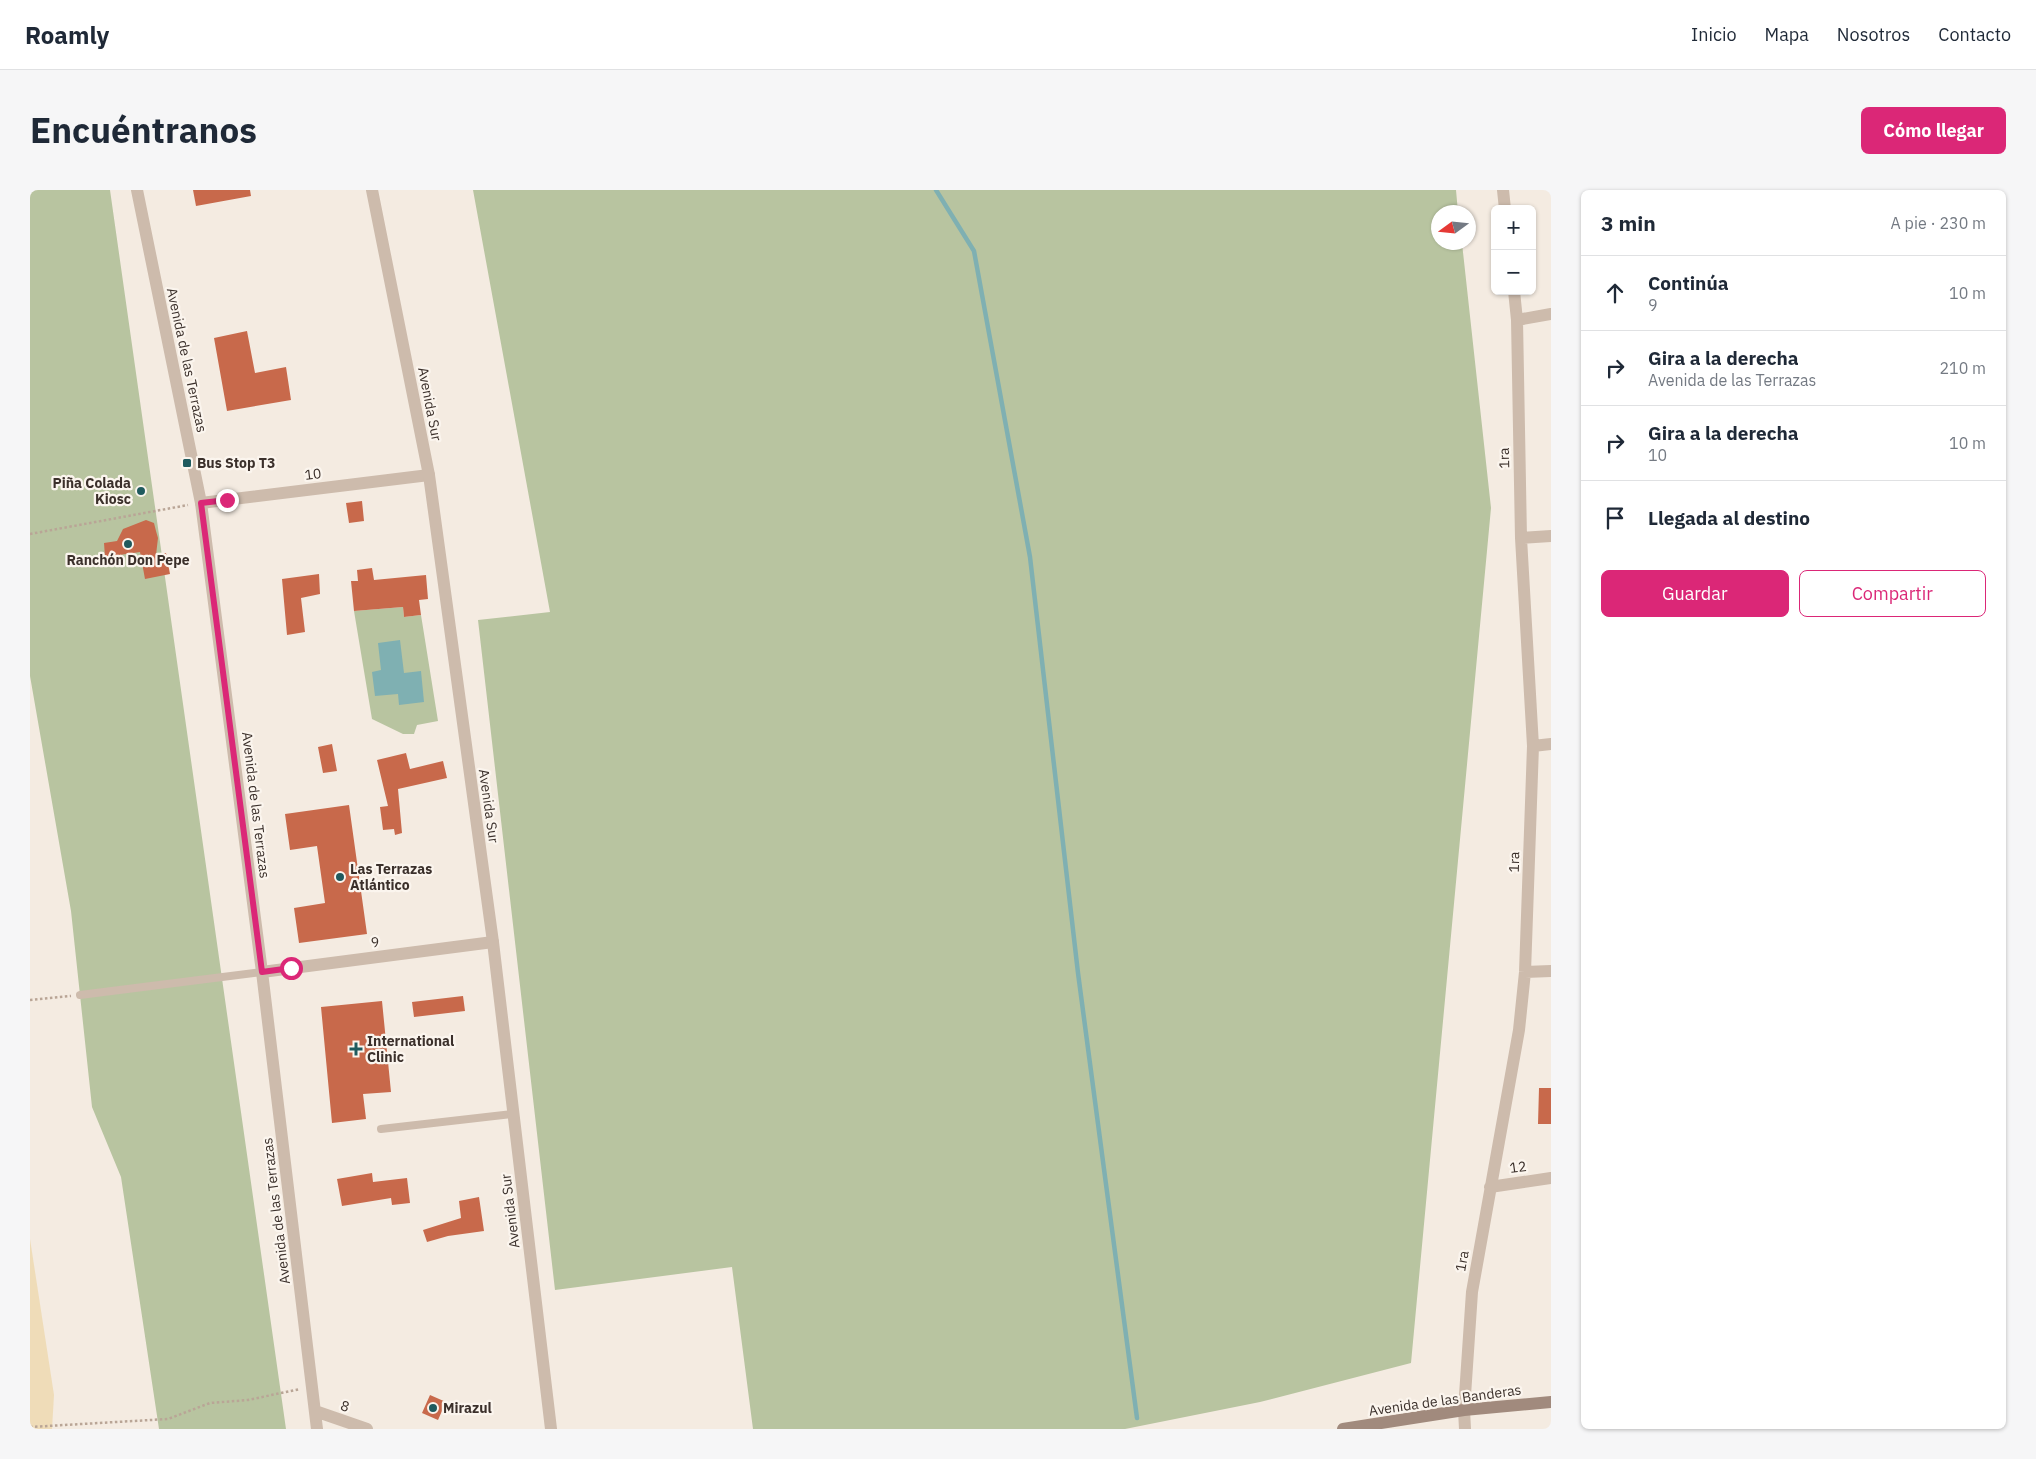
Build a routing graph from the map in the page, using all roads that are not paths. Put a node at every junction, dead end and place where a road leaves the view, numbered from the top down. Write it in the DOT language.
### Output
graph roads {
  1 [pos="137,190"];
  2 [pos="372,190"];
  3 [pos="1503,190"];
  4 [pos="1505,205"];
  5 [pos="1514,295"];
  6 [pos="1551,314"];
  7 [pos="1517,320"];
  8 [pos="1551,320"];
  9 [pos="429,476"];
  10 [pos="201,503"];
  11 [pos="1551,536"];
  12 [pos="1521,538"];
  13 [pos="1551,744"];
  14 [pos="1533,746"];
  15 [pos="492,942"];
  16 [pos="1551,971"];
  17 [pos="262,972"];
  18 [pos="1525,972"];
  19 [pos="80,995"];
  20 [pos="513,1114"];
  21 [pos="381,1129"];
  22 [pos="1551,1178"];
  23 [pos="1490,1187"];
  24 [pos="1551,1402"];
  25 [pos="1464,1410"];
  26 [pos="315,1412"];
  27 [pos="317,1429"];
  28 [pos="367,1429"];
  29 [pos="551,1429"];
  30 [pos="1343,1429"];
  31 [pos="1464,1429"];
  1 -- 10 [label="street, Avenida de las Terrazas"];
  2 -- 9 [label="street, Avenida Sur"];
  3 -- 4 [label="street"];
  5 -- 7 [label="street, 1ra"];
  6 -- 7 [label="street"];
  7 -- 8 [label="street"];
  7 -- 12 [label="street, 1ra"];
  9 -- 10 [label="street, 10"];
  9 -- 15 [label="street, Avenida Sur"];
  10 -- 17 [label="street, Avenida de las Terrazas"];
  11 -- 12 [label="street"];
  12 -- 14 [label="street, 1ra"];
  13 -- 14 [label="street"];
  14 -- 18 [label="street, 1ra"];
  15 -- 17 [label="street, 9"];
  15 -- 20 [label="street, Avenida Sur"];
  16 -- 18 [label="street"];
  17 -- 19 [label="lane"];
  17 -- 26 [label="street, Avenida de las Terrazas"];
  18 -- 23 [label="street, 1ra"];
  20 -- 21 [label="lane"];
  20 -- 29 [label="street, Avenida Sur"];
  22 -- 23 [label="street, 12"];
  23 -- 25 [label="street, 1ra"];
  24 -- 25 [label="main road, Avenida de las Banderas"];
  25 -- 30 [label="main road, Avenida de las Banderas"];
  25 -- 31 [label="street, 1ra"];
  26 -- 27 [label="street, Avenida de las Terrazas"];
  26 -- 28 [label="street, 8"];
}
